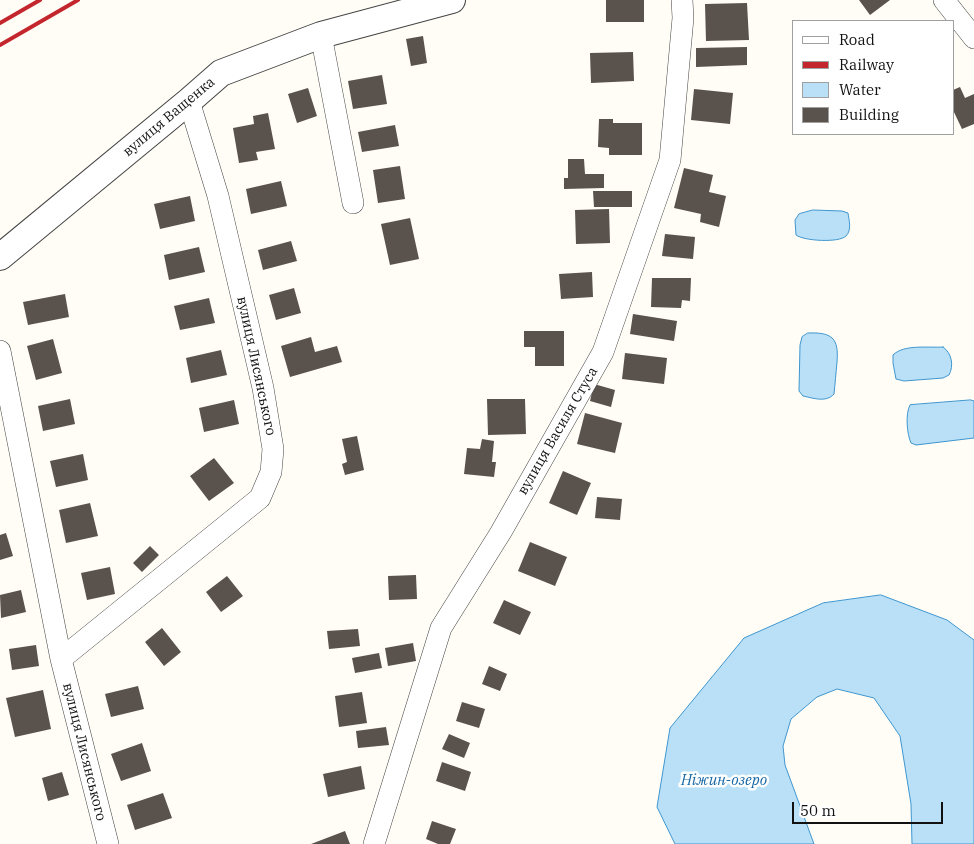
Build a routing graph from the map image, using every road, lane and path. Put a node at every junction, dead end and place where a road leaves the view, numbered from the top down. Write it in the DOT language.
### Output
graph roads {
  1 [pos="452,0"];
  2 [pos="682,0"];
  3 [pos="944,0"];
  4 [pos="321,35"];
  5 [pos="974,38"];
  6 [pos="189,102"];
  7 [pos="353,203"];
  8 [pos="0,257"];
  9 [pos="0,351"];
  10 [pos="60,659"];
  11 [pos="108,844"];
  12 [pos="374,844"];
  1 -- 4 [label="street, вулиця Ващенка"];
  2 -- 12 [label="street, вулиця Василя Стуса"];
  3 -- 5 [label="street"];
  4 -- 6 [label="street, вулиця Ващенка"];
  4 -- 7 [label="street"];
  6 -- 8 [label="street, вулиця Ващенка"];
  6 -- 10 [label="street, вулиця Лисянського"];
  9 -- 10 [label="street, вулиця Лисянського"];
  10 -- 11 [label="street, вулиця Лисянського"];
}
